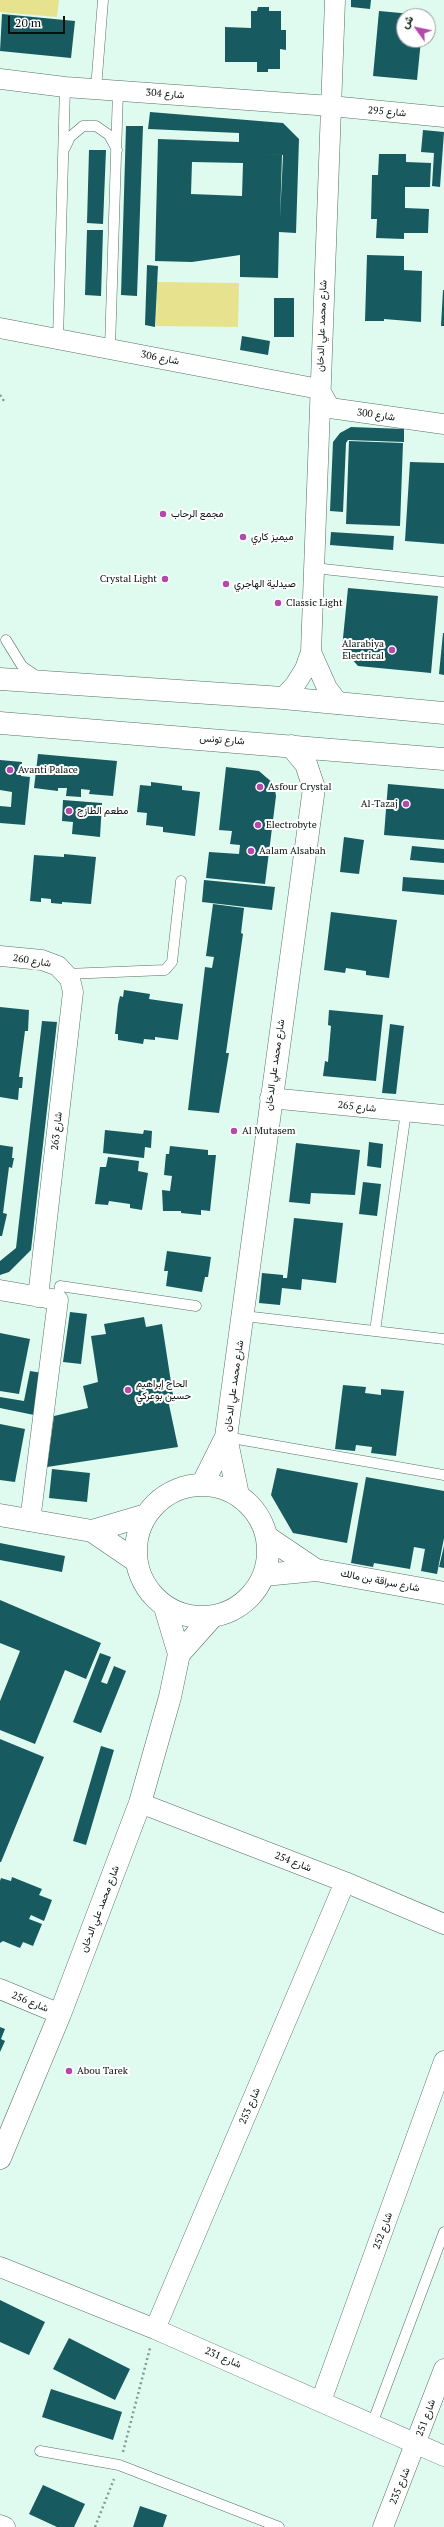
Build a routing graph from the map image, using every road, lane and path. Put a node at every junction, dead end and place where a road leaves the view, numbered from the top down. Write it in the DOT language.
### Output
graph roads {
  1 [pos="103,0"];
  2 [pos="335,0"];
  3 [pos="0,79"];
  4 [pos="65,87"];
  5 [pos="96,89"];
  6 [pos="118,91"];
  7 [pos="331,106"];
  8 [pos="444,117"];
  9 [pos="118,150"];
  10 [pos="64,151"];
  11 [pos="0,328"];
  12 [pos="58,339"];
  13 [pos="110,348"];
  14 [pos="319,389"];
  15 [pos="0,394"];
  16 [pos="4,400"];
  17 [pos="444,424"];
  18 [pos="314,568"];
  19 [pos="444,582"];
  20 [pos="6,640"];
  21 [pos="311,652"];
  22 [pos="0,679"];
  23 [pos="49,681"];
  24 [pos="282,698"];
  25 [pos="339,704"];
  26 [pos="444,713"];
  27 [pos="0,723"];
  28 [pos="291,746"];
  29 [pos="338,750"];
  30 [pos="444,759"];
  31 [pos="314,788"];
  32 [pos="180,881"];
  33 [pos="0,956"];
  34 [pos="64,971"];
  35 [pos="270,1098"];
  36 [pos="406,1112"];
  37 [pos="444,1115"];
  38 [pos="0,1290"];
  39 [pos="38,1297"];
  40 [pos="58,1300"];
  41 [pos="196,1306"];
  42 [pos="244,1316"];
  43 [pos="375,1331"];
  44 [pos="444,1339"];
  45 [pos="226,1437"];
  46 [pos="444,1475"];
  47 [pos="202,1485"];
  48 [pos="238,1495"];
  49 [pos="0,1515"];
  50 [pos="146,1515"];
  51 [pos="30,1521"];
  52 [pos="92,1531"];
  53 [pos="267,1537"];
  54 [pos="136,1561"];
  55 [pos="316,1570"];
  56 [pos="264,1575"];
  57 [pos="444,1593"];
  58 [pos="165,1607"];
  59 [pos="212,1617"];
  60 [pos="179,1654"];
  61 [pos="140,1803"];
  62 [pos="345,1882"];
  63 [pos="444,1924"];
  64 [pos="0,1989"];
  65 [pos="60,2014"];
  66 [pos="444,2061"];
  67 [pos="0,2158"];
  68 [pos="444,2232"];
  69 [pos="0,2267"];
  70 [pos="155,2329"];
  71 [pos="444,2369"];
  72 [pos="322,2401"];
  73 [pos="372,2424"];
  74 [pos="416,2444"];
  75 [pos="40,2451"];
  76 [pos="444,2456"];
  77 [pos="119,2465"];
  78 [pos="0,2525"];
  79 [pos="5,2527"];
  80 [pos="95,2527"];
  81 [pos="279,2527"];
  82 [pos="383,2527"];
  1 -- 5 [label="lane"];
  2 -- 7 [label="street, شارع محمد علي الدخان"];
  3 -- 4 [label="street, شارع 304"];
  4 -- 5 [label="street, شارع 304"];
  4 -- 10 [label="lane"];
  5 -- 6 [label="street, شارع 304"];
  6 -- 7 [label="street, شارع 304"];
  6 -- 9 [label="lane"];
  7 -- 8 [label="street, شارع 295"];
  7 -- 14 [label="street, شارع محمد علي الدخان"];
  9 -- 10 [label="lane"];
  9 -- 13 [label="lane"];
  10 -- 12 [label="lane"];
  11 -- 12 [label="street, شارع 306"];
  12 -- 13 [label="street, شارع 306"];
  13 -- 14 [label="street, شارع 306"];
  14 -- 17 [label="street, شارع 300"];
  14 -- 18 [label="street, شارع محمد علي الدخان"];
  15 -- 16 [label="path"];
  18 -- 19 [label="lane"];
  18 -- 21 [label="street, شارع محمد علي الدخان"];
  20 -- 23 [label="lane"];
  21 -- 24 [label="street, شارع محمد علي الدخان"];
  21 -- 25 [label="street, شارع محمد علي الدخان"];
  22 -- 23 [label="street"];
  23 -- 24 [label="street"];
  24 -- 25 [label="street"];
  25 -- 26 [label="street"];
  27 -- 28 [label="street, شارع تونس"];
  28 -- 29 [label="street, شارع تونس"];
  28 -- 31 [label="street, شارع محمد علي الدخان"];
  29 -- 30 [label="street, شارع تونس"];
  29 -- 31 [label="street, شارع محمد علي الدخان"];
  31 -- 35 [label="street, شارع محمد علي الدخان"];
  32 -- 34 [label="lane"];
  33 -- 34 [label="street, شارع 260"];
  34 -- 39 [label="street, شارع 263"];
  35 -- 36 [label="street, شارع 265"];
  35 -- 42 [label="street, شارع محمد علي الدخان"];
  36 -- 37 [label="street, شارع 265"];
  36 -- 43 [label="lane"];
  38 -- 39 [label="street"];
  39 -- 40 [label="street"];
  40 -- 41 [label="lane"];
  40 -- 51 [label="street"];
  42 -- 43 [label="lane"];
  42 -- 45 [label="street, شارع محمد علي الدخان"];
  43 -- 44 [label="lane"];
  45 -- 46 [label="lane"];
  45 -- 47 [label="street, شارع محمد علي الدخان"];
  45 -- 48 [label="street, شارع محمد علي الدخان"];
  47 -- 48 [label="street"];
  47 -- 50 [label="street"];
  48 -- 53 [label="street"];
  49 -- 51 [label="street"];
  50 -- 52 [label="street"];
  50 -- 54 [label="street"];
  51 -- 52 [label="street"];
  52 -- 54 [label="street"];
  53 -- 55 [label="street, شارع سراقة بن مالك"];
  53 -- 56 [label="street"];
  54 -- 58 [label="street"];
  55 -- 56 [label="street, شارع سراقة بن مالك"];
  55 -- 57 [label="street, شارع سراقة بن مالك"];
  56 -- 59 [label="street"];
  58 -- 59 [label="street"];
  58 -- 60 [label="street, شارع محمد علي الدخان"];
  59 -- 60 [label="street, شارع محمد علي الدخان"];
  60 -- 61 [label="street, شارع محمد علي الدخان"];
  61 -- 62 [label="street, شارع 254"];
  61 -- 65 [label="street, شارع محمد علي الدخان"];
  62 -- 63 [label="street, شارع 254"];
  62 -- 70 [label="street, شارع 253"];
  64 -- 65 [label="street, شارع 256"];
  65 -- 67 [label="street, شارع محمد علي الدخان"];
  66 -- 72 [label="street, شارع 252"];
  68 -- 73 [label="lane"];
  69 -- 70 [label="street, شارع 231"];
  70 -- 72 [label="street, شارع 231"];
  70 -- 77 [label="path"];
  71 -- 74 [label="street, شارع 251"];
  72 -- 73 [label="street, شارع 231"];
  73 -- 74 [label="street, شارع 231"];
  74 -- 76 [label="street, شارع 231"];
  74 -- 82 [label="street, شارع 235"];
  75 -- 77 [label="lane"];
  77 -- 80 [label="path"];
  77 -- 81 [label="lane"];
  78 -- 79 [label="street"];
}
